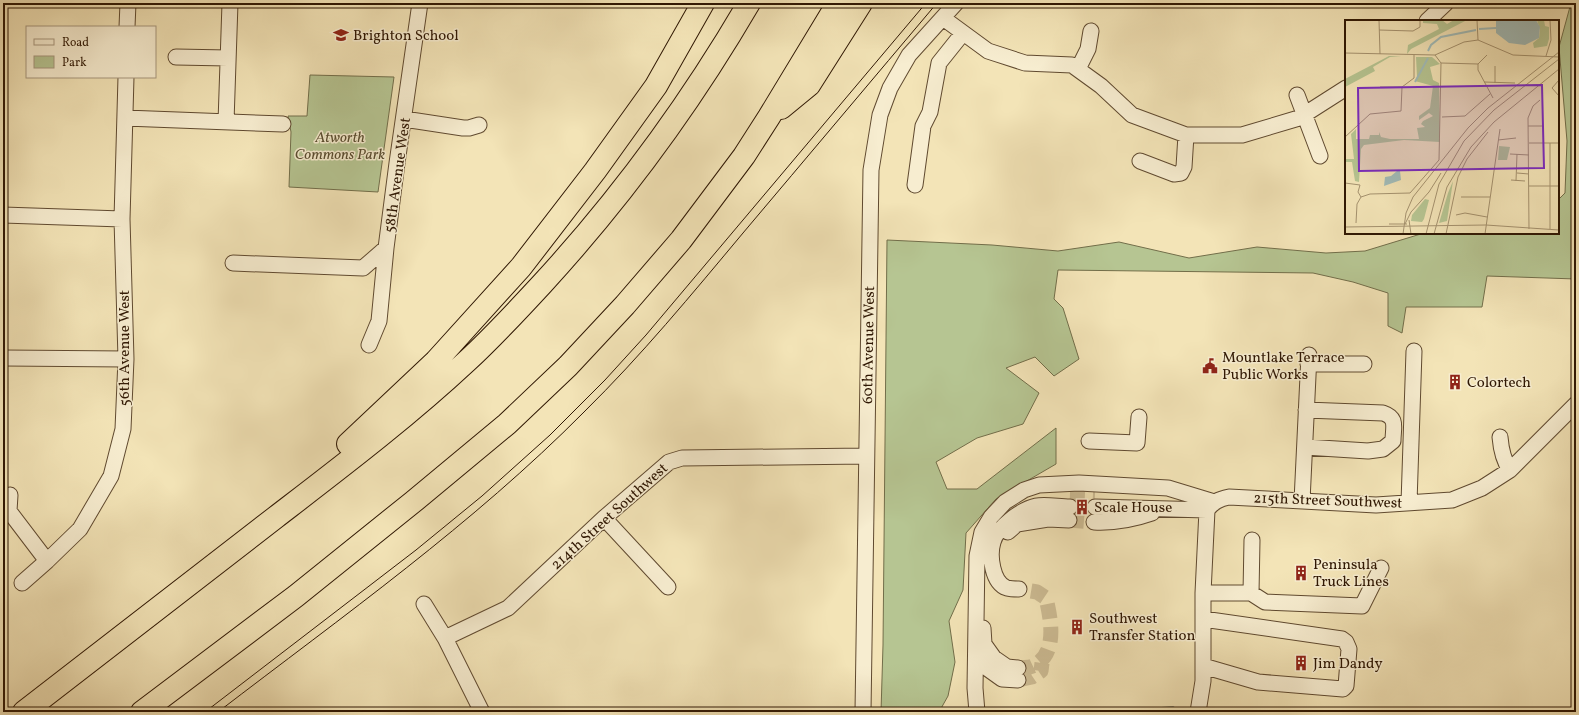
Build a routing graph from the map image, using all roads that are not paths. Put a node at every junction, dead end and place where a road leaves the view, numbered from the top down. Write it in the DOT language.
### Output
graph roads {
  1 [pos="128,3"];
  2 [pos="230,3"];
  3 [pos="420,3"];
  4 [pos="702,3"];
  5 [pos="749,3"];
  6 [pos="838,3"];
  7 [pos="861,3"];
  8 [pos="956,3"];
  9 [pos="1446,3"];
  10 [pos="943,18"];
  11 [pos="1429,20"];
  12 [pos="127,26"];
  13 [pos="1091,31"];
  14 [pos="963,33"];
  15 [pos="176,56"];
  16 [pos="228,58"];
  17 [pos="1077,65"];
  18 [pos="126,78"];
  19 [pos="1345,89"];
  20 [pos="1298,96"];
  21 [pos="1304,115"];
  22 [pos="769,117"];
  23 [pos="125,118"];
  24 [pos="404,119"];
  25 [pos="226,122"];
  26 [pos="283,124"];
  27 [pos="479,125"];
  28 [pos="1186,135"];
  29 [pos="1320,156"];
  30 [pos="1140,161"];
  31 [pos="916,185"];
  32 [pos="3,215"];
  33 [pos="122,219"];
  34 [pos="386,248"];
  35 [pos="233,263"];
  36 [pos="369,345"];
  37 [pos="1414,351"];
  38 [pos="4,358"];
  39 [pos="126,359"];
  40 [pos="1364,364"];
  41 [pos="1576,404"];
  42 [pos="1306,410"];
  43 [pos="1139,418"];
  44 [pos="1500,437"];
  45 [pos="1089,441"];
  46 [pos="1305,447"];
  47 [pos="866,456"];
  48 [pos="1510,470"];
  49 [pos="1189,494"];
  50 [pos="10,495"];
  51 [pos="1302,501"];
  52 [pos="1409,503"];
  53 [pos="1211,506"];
  54 [pos="604,518"];
  55 [pos="255,534"];
  56 [pos="1252,540"];
  57 [pos="47,561"];
  58 [pos="1381,568"];
  59 [pos="22,583"];
  60 [pos="668,586"];
  61 [pos="1019,589"];
  62 [pos="1203,593"];
  63 [pos="1251,593"];
  64 [pos="424,604"];
  65 [pos="1203,618"];
  66 [pos="444,638"];
  67 [pos="976,652"];
  68 [pos="1203,666"];
  69 [pos="24,712"];
  70 [pos="142,712"];
  71 [pos="482,712"];
  72 [pos="863,712"];
  73 [pos="977,712"];
  74 [pos="1198,712"];
  75 [pos="1211,712"];
  1 -- 12 [label="street"];
  2 -- 16 [label="street"];
  3 -- 24 [label="street, 58th Avenue West"];
  4 -- 55 [label="highway"];
  5 -- 55 [label="highway"];
  6 -- 22 [label="highway"];
  7 -- 22 [label="highway"];
  8 -- 10 [label="street, 60th Avenue West"];
  9 -- 11 [label="street"];
  10 -- 14 [label="street"];
  10 -- 47 [label="street, 60th Avenue West"];
  13 -- 17 [label="street"];
  14 -- 17 [label="street"];
  14 -- 31 [label="street"];
  15 -- 16 [label="street"];
  16 -- 25 [label="street"];
  17 -- 28 [label="street"];
  18 -- 23 [label="street, 56th Avenue West"];
  19 -- 21 [label="street"];
  20 -- 21 [label="street"];
  21 -- 28 [label="street"];
  21 -- 29 [label="street"];
  22 -- 70 [label="highway"];
  23 -- 25 [label="street"];
  23 -- 33 [label="street, 56th Avenue West"];
  24 -- 27 [label="street"];
  24 -- 34 [label="street, 58th Avenue West"];
  25 -- 26 [label="street"];
  28 -- 30 [label="street"];
  32 -- 33 [label="street"];
  33 -- 39 [label="street, 56th Avenue West"];
  34 -- 35 [label="street"];
  34 -- 36 [label="street, 58th Avenue West"];
  37 -- 52 [label="street"];
  38 -- 39 [label="street"];
  39 -- 57 [label="street, 56th Avenue West"];
  40 -- 42 [label="street"];
  41 -- 48 [label="street, 215th Street Southwest"];
  42 -- 46 [label="street"];
  42 -- 46 [label="street"];
  43 -- 45 [label="street"];
  44 -- 48 [label="street"];
  46 -- 51 [label="street"];
  47 -- 54 [label="street, 214th Street Southwest"];
  47 -- 72 [label="street, 60th Avenue West"];
  48 -- 52 [label="street, 215th Street Southwest"];
  49 -- 53 [label="street"];
  49 -- 53 [label="street, 215th Street Southwest"];
  49 -- 67 [label="street"];
  50 -- 57 [label="street"];
  51 -- 52 [label="street, 215th Street Southwest"];
  51 -- 53 [label="street, 215th Street Southwest"];
  53 -- 62 [label="street"];
  54 -- 60 [label="street"];
  54 -- 66 [label="street, 214th Street Southwest"];
  55 -- 69 [label="highway"];
  56 -- 63 [label="street"];
  57 -- 59 [label="street, 56th Avenue West"];
  58 -- 63 [label="street"];
  61 -- 67 [label="street"];
  62 -- 63 [label="street"];
  62 -- 65 [label="street"];
  64 -- 66 [label="street"];
  65 -- 68 [label="street"];
  65 -- 68 [label="street"];
  66 -- 71 [label="street"];
  67 -- 73 [label="street"];
  68 -- 74 [label="street"];
  74 -- 75 [label="street"];
}
